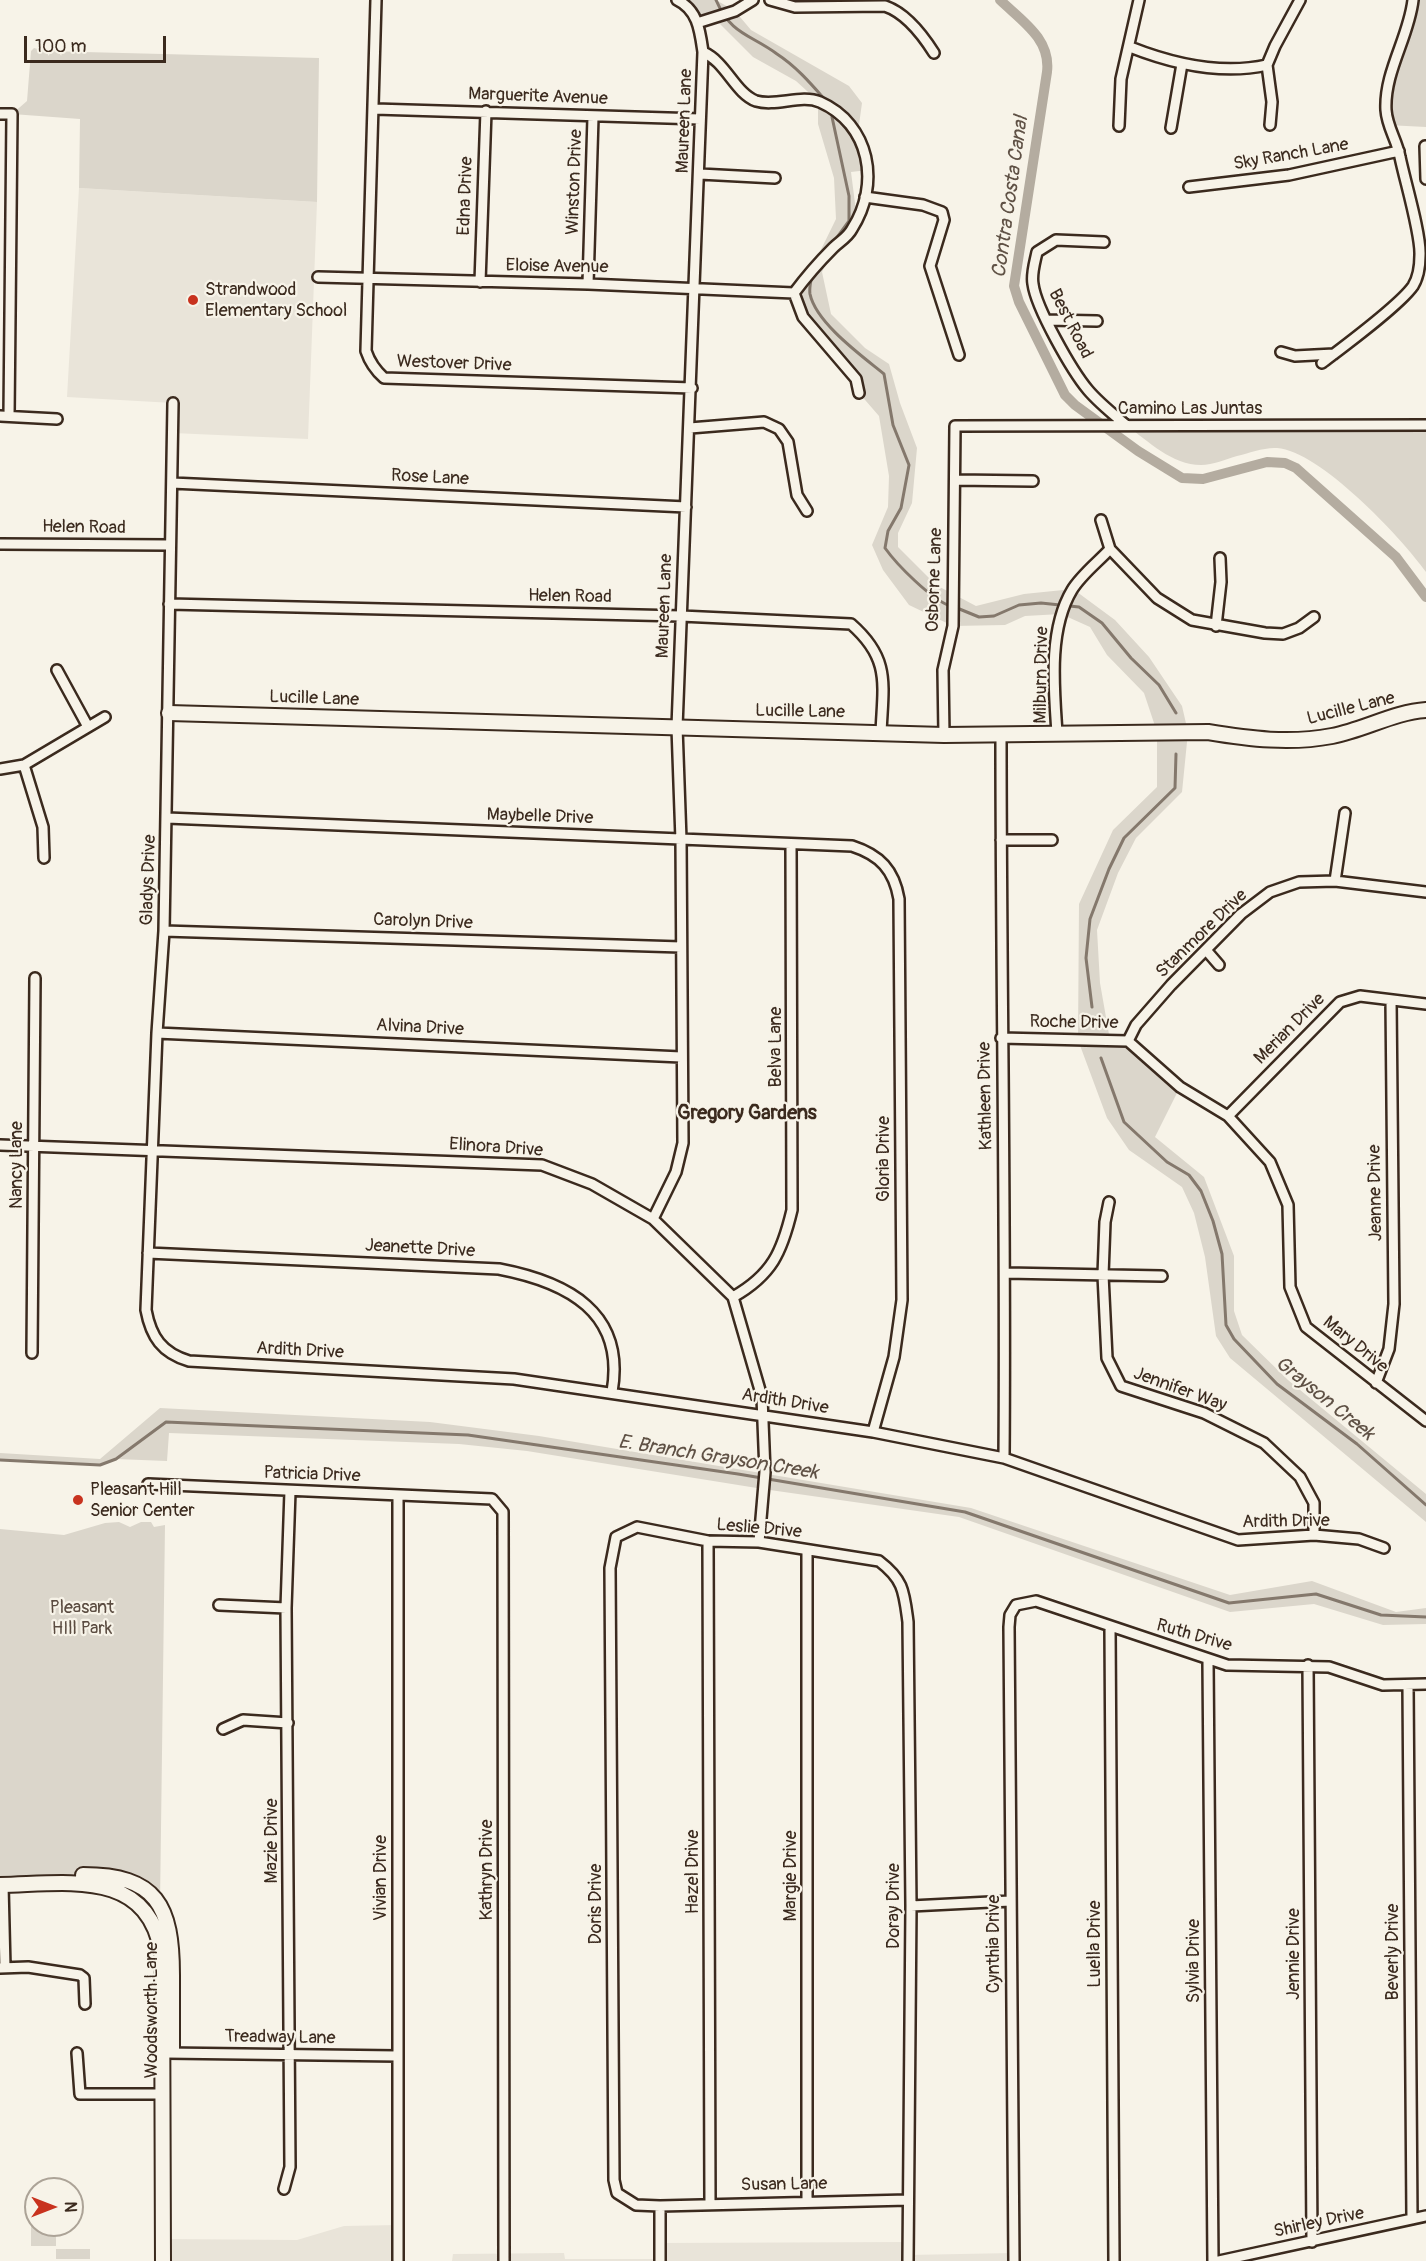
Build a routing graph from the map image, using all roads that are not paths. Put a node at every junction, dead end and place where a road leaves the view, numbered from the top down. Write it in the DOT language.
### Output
graph roads {
  1 [pos="376,0"];
  2 [pos="676,0"];
  3 [pos="753,0"];
  4 [pos="770,0"];
  5 [pos="1139,0"];
  6 [pos="1300,0"];
  7 [pos="1413,0"];
  8 [pos="697,22"];
  9 [pos="1130,47"];
  10 [pos="704,52"];
  11 [pos="934,53"];
  12 [pos="1182,64"];
  13 [pos="1268,65"];
  14 [pos="375,109"];
  15 [pos="486,111"];
  16 [pos="0,114"];
  17 [pos="593,117"];
  18 [pos="700,119"];
  19 [pos="1270,125"];
  20 [pos="1119,126"];
  21 [pos="1171,128"];
  22 [pos="1425,146"];
  23 [pos="1399,151"];
  24 [pos="700,174"];
  25 [pos="774,178"];
  26 [pos="1426,179"];
  27 [pos="1188,187"];
  28 [pos="865,197"];
  29 [pos="1104,242"];
  30 [pos="318,277"];
  31 [pos="369,279"];
  32 [pos="480,282"];
  33 [pos="588,284"];
  34 [pos="694,288"];
  35 [pos="794,293"];
  36 [pos="1047,321"];
  37 [pos="1097,321"];
  38 [pos="1281,352"];
  39 [pos="1334,354"];
  40 [pos="959,355"];
  41 [pos="1322,363"];
  42 [pos="692,388"];
  43 [pos="859,393"];
  44 [pos="173,403"];
  45 [pos="5,416"];
  46 [pos="57,419"];
  47 [pos="1426,425"];
  48 [pos="955,426"];
  49 [pos="1121,426"];
  50 [pos="690,428"];
  51 [pos="955,480"];
  52 [pos="1033,481"];
  53 [pos="172,483"];
  54 [pos="686,507"];
  55 [pos="807,511"];
  56 [pos="1101,520"];
  57 [pos="0,544"];
  58 [pos="169,545"];
  59 [pos="1110,549"];
  60 [pos="1220,558"];
  61 [pos="169,604"];
  62 [pos="681,616"];
  63 [pos="1314,617"];
  64 [pos="1215,626"];
  65 [pos="57,670"];
  66 [pos="1426,710"];
  67 [pos="169,713"];
  68 [pos="105,717"];
  69 [pos="87,725"];
  70 [pos="677,727"];
  71 [pos="880,733"];
  72 [pos="1057,733"];
  73 [pos="944,735"];
  74 [pos="1001,735"];
  75 [pos="24,765"];
  76 [pos="0,770"];
  77 [pos="1345,813"];
  78 [pos="167,818"];
  79 [pos="681,840"];
  80 [pos="1001,840"];
  81 [pos="1052,840"];
  82 [pos="791,845"];
  83 [pos="44,858"];
  84 [pos="1335,881"];
  85 [pos="897,882"];
  86 [pos="1426,892"];
  87 [pos="164,930"];
  88 [pos="681,947"];
  89 [pos="1206,950"];
  90 [pos="1220,965"];
  91 [pos="35,978"];
  92 [pos="1391,1000"];
  93 [pos="1426,1004"];
  94 [pos="157,1032"];
  95 [pos="1002,1038"];
  96 [pos="1128,1041"];
  97 [pos="681,1057"];
  98 [pos="1228,1116"];
  99 [pos="0,1145"];
  100 [pos="34,1145"];
  101 [pos="154,1149"];
  102 [pos="1109,1202"];
  103 [pos="653,1219"];
  104 [pos="148,1253"];
  105 [pos="1006,1273"];
  106 [pos="1103,1275"];
  107 [pos="1162,1276"];
  108 [pos="734,1297"];
  109 [pos="166,1352"];
  110 [pos="32,1353"];
  111 [pos="1376,1383"];
  112 [pos="612,1392"];
  113 [pos="764,1416"];
  114 [pos="1426,1421"];
  115 [pos="873,1432"];
  116 [pos="1004,1458"];
  117 [pos="148,1484"];
  118 [pos="290,1491"];
  119 [pos="398,1495"];
  120 [pos="476,1499"];
  121 [pos="637,1527"];
  122 [pos="1314,1535"];
  123 [pos="708,1541"];
  124 [pos="759,1542"];
  125 [pos="1384,1548"];
  126 [pos="807,1550"];
  127 [pos="879,1561"];
  128 [pos="219,1605"];
  129 [pos="286,1608"];
  130 [pos="1009,1627"];
  131 [pos="1110,1628"];
  132 [pos="1208,1661"];
  133 [pos="1308,1665"];
  134 [pos="1408,1684"];
  135 [pos="1426,1684"];
  136 [pos="288,1723"];
  137 [pos="223,1729"];
  138 [pos="1,1882"];
  139 [pos="1011,1901"];
  140 [pos="160,1904"];
  141 [pos="911,1906"];
  142 [pos="147,1914"];
  143 [pos="3,1968"];
  144 [pos="85,2004"];
  145 [pos="77,2053"];
  146 [pos="167,2053"];
  147 [pos="290,2056"];
  148 [pos="397,2056"];
  149 [pos="161,2094"];
  150 [pos="163,2128"];
  151 [pos="284,2189"];
  152 [pos="908,2200"];
  153 [pos="807,2201"];
  154 [pos="710,2203"];
  155 [pos="660,2206"];
  156 [pos="1426,2216"];
  157 [pos="1412,2219"];
  158 [pos="1312,2242"];
  159 [pos="163,2261"];
  160 [pos="398,2261"];
  161 [pos="504,2261"];
  162 [pos="660,2261"];
  163 [pos="908,2261"];
  164 [pos="1014,2261"];
  165 [pos="1114,2261"];
  166 [pos="1213,2261"];
  167 [pos="1219,2261"];
  1 -- 14 [label="street, Westover Drive"];
  2 -- 8 [label="street, Maureen Lane"];
  3 -- 8 [label="street"];
  4 -- 11 [label="street"];
  5 -- 9 [label="street"];
  6 -- 13 [label="street"];
  7 -- 23 [label="street"];
  8 -- 10 [label="street, Maureen Lane"];
  9 -- 12 [label="street"];
  9 -- 20 [label="street"];
  10 -- 18 [label="street, Maureen Lane"];
  10 -- 28 [label="street"];
  12 -- 13 [label="street"];
  12 -- 21 [label="street"];
  13 -- 19 [label="street"];
  14 -- 15 [label="street, Marguerite Avenue"];
  14 -- 31 [label="street, Westover Drive"];
  15 -- 17 [label="street, Marguerite Avenue"];
  15 -- 32 [label="street, Edna Drive"];
  16 -- 45 [label="street"];
  17 -- 18 [label="street, Marguerite Avenue"];
  17 -- 33 [label="street, Winston Drive"];
  18 -- 24 [label="street, Maureen Lane"];
  22 -- 26 [label="street"];
  23 -- 27 [label="street, Sky Ranch Lane"];
  23 -- 39 [label="street"];
  24 -- 25 [label="street"];
  24 -- 34 [label="street, Maureen Lane"];
  28 -- 35 [label="street"];
  28 -- 40 [label="street"];
  29 -- 36 [label="street, Best Road"];
  30 -- 31 [label="street, Eloise Avenue"];
  31 -- 32 [label="street, Eloise Avenue"];
  31 -- 42 [label="street, Westover Drive"];
  32 -- 33 [label="street, Eloise Avenue"];
  33 -- 34 [label="street, Eloise Avenue"];
  34 -- 35 [label="street, Eloise Avenue"];
  34 -- 42 [label="street, Maureen Lane"];
  35 -- 43 [label="street"];
  36 -- 37 [label="street"];
  36 -- 49 [label="street, Best Road"];
  38 -- 39 [label="street"];
  39 -- 41 [label="street"];
  42 -- 50 [label="street, Maureen Lane"];
  44 -- 53 [label="street, Gladys Drive"];
  45 -- 46 [label="street"];
  47 -- 49 [label="street, Camino Las Juntas"];
  48 -- 49 [label="street, Camino Las Juntas"];
  48 -- 51 [label="street, Osborne Lane"];
  50 -- 54 [label="street, Maureen Lane"];
  50 -- 55 [label="street"];
  51 -- 52 [label="street"];
  51 -- 73 [label="street, Osborne Lane"];
  53 -- 54 [label="street, Rose Lane"];
  53 -- 58 [label="street, Gladys Drive"];
  54 -- 62 [label="street, Maureen Lane"];
  56 -- 59 [label="street"];
  57 -- 58 [label="street, Helen Road"];
  58 -- 61 [label="street, Gladys Drive"];
  59 -- 64 [label="street"];
  59 -- 72 [label="street, Milburn Drive"];
  60 -- 64 [label="street"];
  61 -- 62 [label="street, Helen Road"];
  61 -- 67 [label="street, Gladys Drive"];
  62 -- 70 [label="street, Maureen Lane"];
  62 -- 71 [label="street, Helen Road"];
  63 -- 64 [label="street"];
  65 -- 69 [label="street"];
  66 -- 72 [label="street, Lucille Lane"];
  67 -- 70 [label="street, Lucille Lane"];
  67 -- 78 [label="street, Gladys Drive"];
  68 -- 69 [label="street"];
  69 -- 75 [label="street"];
  70 -- 71 [label="street, Lucille Lane"];
  70 -- 79 [label="street, Maureen Lane"];
  71 -- 73 [label="street, Lucille Lane"];
  72 -- 74 [label="street, Lucille Lane"];
  73 -- 74 [label="street, Lucille Lane"];
  74 -- 80 [label="street, Kathleen Drive"];
  75 -- 76 [label="street"];
  75 -- 83 [label="street"];
  77 -- 84 [label="street"];
  78 -- 79 [label="street, Maybelle Drive"];
  78 -- 87 [label="street, Gladys Drive"];
  79 -- 82 [label="street, Maybelle Drive"];
  79 -- 88 [label="street, Maureen Lane"];
  80 -- 81 [label="street"];
  80 -- 95 [label="street, Kathleen Drive"];
  82 -- 85 [label="street, Maybelle Drive"];
  82 -- 108 [label="street, Belva Lane"];
  84 -- 86 [label="street, Stanmore Drive"];
  84 -- 89 [label="street, Stanmore Drive"];
  85 -- 115 [label="street, Gloria Drive"];
  87 -- 88 [label="street, Carolyn Drive"];
  87 -- 94 [label="street, Gladys Drive"];
  88 -- 97 [label="street, Maureen Lane"];
  89 -- 90 [label="street"];
  89 -- 96 [label="street, Stanmore Drive"];
  91 -- 100 [label="street, Nancy Lane"];
  92 -- 93 [label="street, Merian Drive"];
  92 -- 98 [label="street, Merian Drive"];
  92 -- 111 [label="street, Jeanne Drive"];
  94 -- 97 [label="street, Alvina Drive"];
  94 -- 101 [label="street, Gladys Drive"];
  95 -- 96 [label="street, Roche Drive"];
  95 -- 105 [label="street, Kathleen Drive"];
  96 -- 98 [label="street, Roche Drive"];
  97 -- 103 [label="street, Maureen Lane"];
  98 -- 111 [label="street, Mary Drive"];
  99 -- 100 [label="street, Elinora Drive"];
  100 -- 101 [label="street, Elinora Drive"];
  100 -- 110 [label="street, Nancy Lane"];
  101 -- 103 [label="street, Elinora Drive"];
  101 -- 104 [label="street, Gladys Drive"];
  102 -- 106 [label="street, Jennifer Way"];
  103 -- 108 [label="street, Elinora Drive"];
  104 -- 109 [label="street, Gladys Drive"];
  104 -- 112 [label="street, Jeanette Drive"];
  105 -- 106 [label="street"];
  105 -- 116 [label="street, Kathleen Drive"];
  106 -- 107 [label="street"];
  106 -- 122 [label="street, Jennifer Way"];
  108 -- 113 [label="street"];
  109 -- 112 [label="street, Ardith Drive"];
  111 -- 114 [label="street, Mary Drive"];
  112 -- 113 [label="street, Ardith Drive"];
  113 -- 115 [label="street, Ardith Drive"];
  113 -- 124 [label="street"];
  115 -- 116 [label="street, Ardith Drive"];
  116 -- 122 [label="street, Ardith Drive"];
  117 -- 118 [label="street, Patricia Drive"];
  118 -- 119 [label="street, Patricia Drive"];
  118 -- 129 [label="street, Mazie Drive"];
  119 -- 120 [label="street, Patricia Drive"];
  119 -- 148 [label="street, Vivian Drive"];
  120 -- 161 [label="street, Kathryn Drive"];
  121 -- 123 [label="street, Leslie Drive"];
  121 -- 155 [label="street, Doris Drive"];
  122 -- 125 [label="street, Ardith Drive"];
  123 -- 124 [label="street, Leslie Drive"];
  123 -- 154 [label="street, Hazel Drive"];
  124 -- 126 [label="street, Leslie Drive"];
  126 -- 127 [label="street, Leslie Drive"];
  126 -- 153 [label="street, Margie Drive"];
  127 -- 141 [label="street, Doray Drive"];
  128 -- 129 [label="street"];
  129 -- 136 [label="street, Mazie Drive"];
  130 -- 131 [label="street, Ruth Drive"];
  130 -- 139 [label="street, Cynthia Drive"];
  131 -- 132 [label="street, Ruth Drive"];
  131 -- 165 [label="street, Luella Drive"];
  132 -- 133 [label="street, Ruth Drive"];
  132 -- 166 [label="street, Sylvia Drive"];
  133 -- 134 [label="street, Ruth Drive"];
  133 -- 158 [label="street, Jennie Drive"];
  134 -- 135 [label="street, Ruth Drive"];
  134 -- 157 [label="street, Beverly Drive"];
  136 -- 137 [label="street"];
  136 -- 147 [label="street, Mazie Drive"];
  138 -- 140 [label="street"];
  138 -- 142 [label="street, Woodsworth Lane"];
  138 -- 143 [label="street"];
  139 -- 141 [label="street"];
  139 -- 164 [label="street, Cynthia Drive"];
  140 -- 142 [label="street"];
  140 -- 146 [label="street, Woodsworth Lane"];
  141 -- 152 [label="street, Doray Drive"];
  142 -- 146 [label="street, Woodsworth Lane"];
  143 -- 144 [label="street"];
  145 -- 149 [label="street"];
  146 -- 147 [label="street, Treadway Lane"];
  146 -- 149 [label="street, Woodsworth Lane"];
  146 -- 150 [label="street, Woodsworth Lane"];
  147 -- 148 [label="street, Treadway Lane"];
  147 -- 151 [label="street, Mazie Drive"];
  148 -- 160 [label="street, Vivian Drive"];
  149 -- 150 [label="street, Woodsworth Lane"];
  150 -- 159 [label="street, Woodsworth Lane"];
  152 -- 153 [label="street, Susan Lane"];
  152 -- 163 [label="street, Doray Drive"];
  153 -- 154 [label="street, Susan Lane"];
  154 -- 155 [label="street, Susan Lane"];
  155 -- 162 [label="street"];
  156 -- 157 [label="street, Shirley Drive"];
  157 -- 158 [label="street, Shirley Drive"];
  158 -- 167 [label="street, Shirley Drive"];
}
